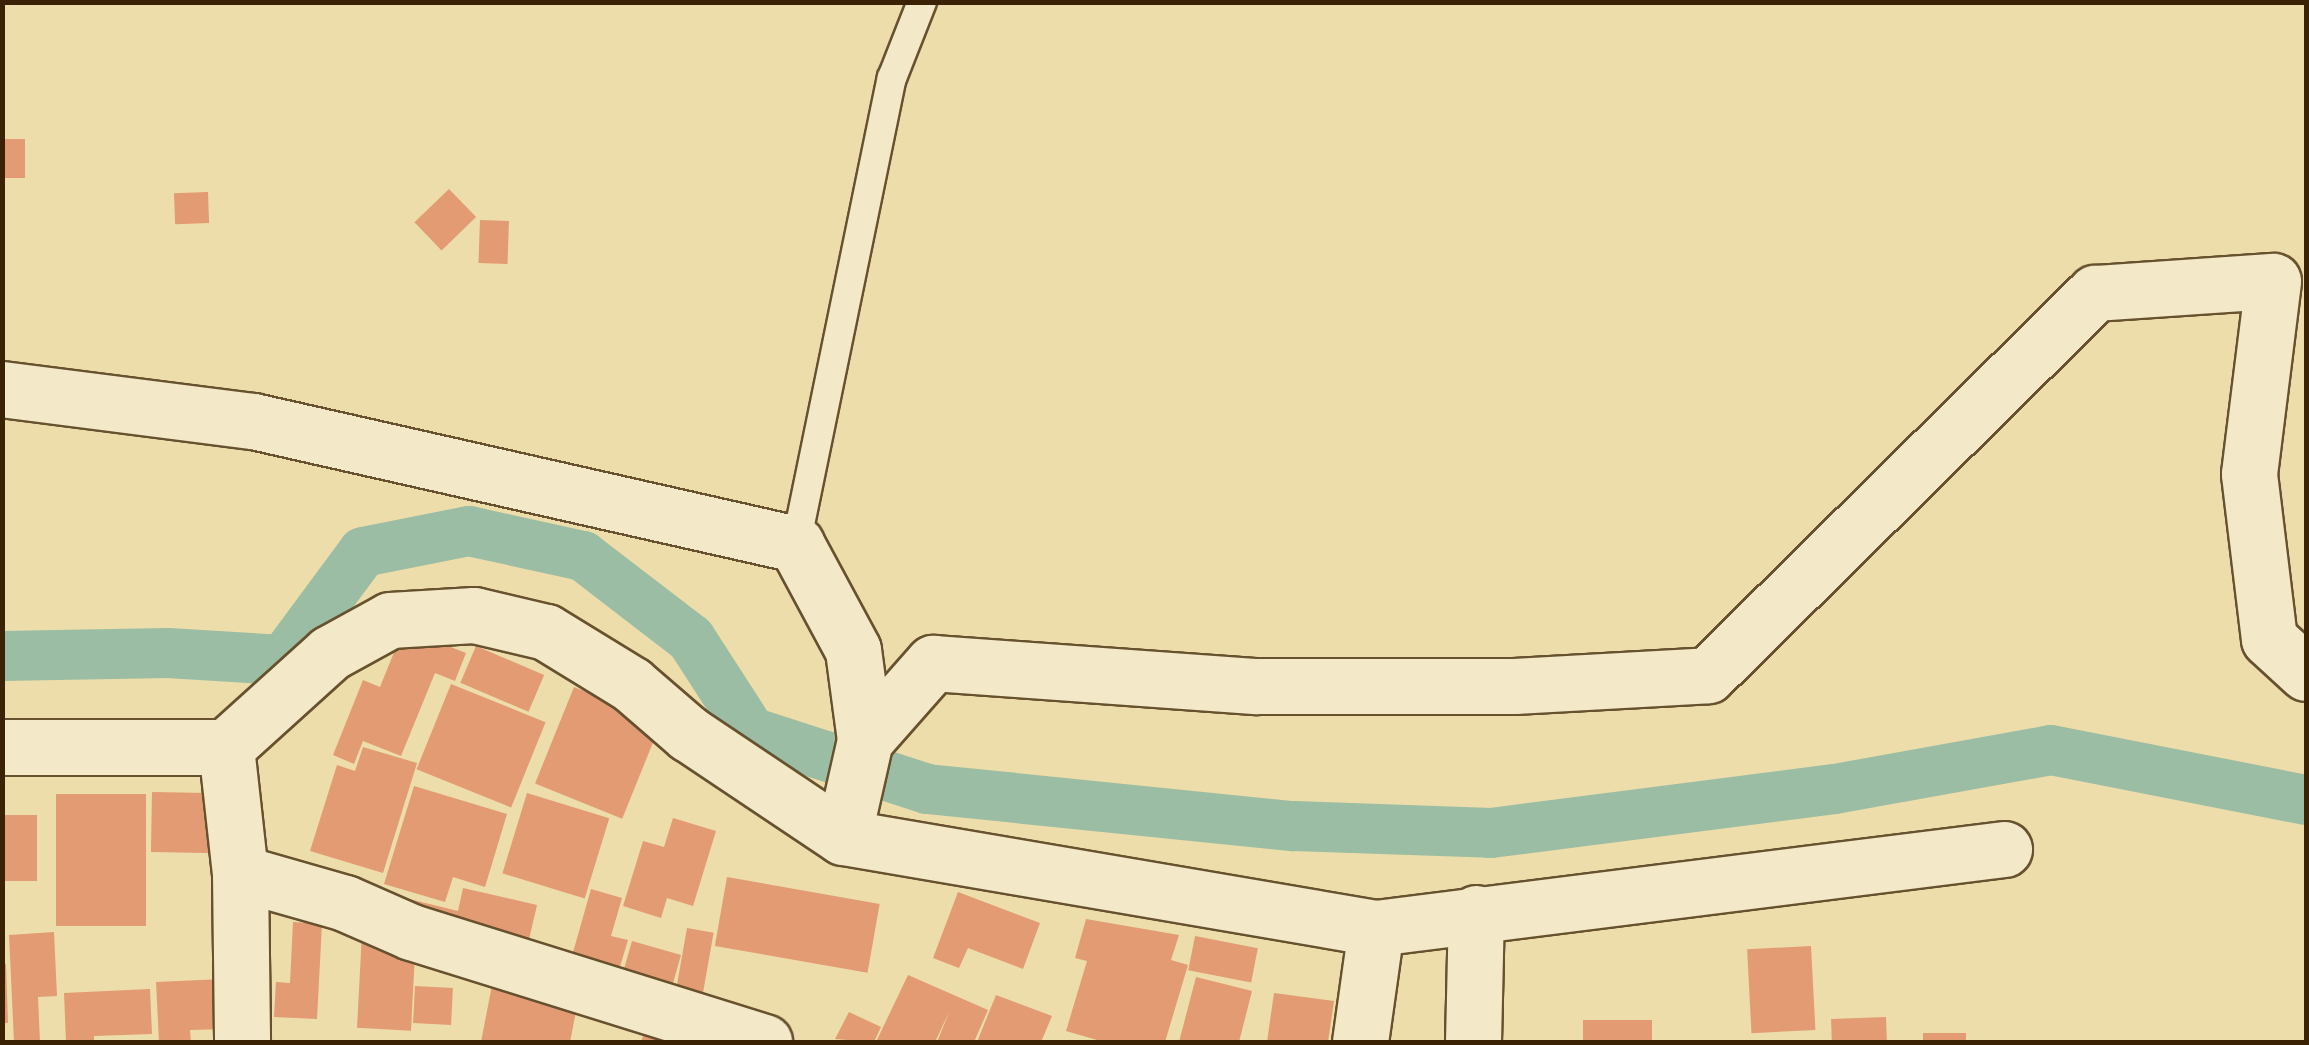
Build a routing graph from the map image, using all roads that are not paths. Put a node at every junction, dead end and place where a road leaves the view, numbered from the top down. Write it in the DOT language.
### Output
graph roads {
  1 [pos="922,2"];
  2 [pos="2,390"];
  3 [pos="796,544"];
  4 [pos="2306,673"];
  5 [pos="865,740"];
  6 [pos="226,746"];
  7 [pos="2,747"];
  8 [pos="843,837"];
  9 [pos="2004,849"];
  10 [pos="240,872"];
  11 [pos="1476,913"];
  12 [pos="1376,928"];
  13 [pos="242,1042"];
  14 [pos="764,1042"];
  15 [pos="1360,1042"];
  16 [pos="1473,1042"];
  1 -- 3 [label="lane"];
  2 -- 3 [label="street"];
  3 -- 5 [label="street"];
  4 -- 5 [label="street"];
  5 -- 8 [label="street"];
  6 -- 7 [label="street"];
  6 -- 8 [label="street"];
  6 -- 10 [label="street"];
  8 -- 12 [label="street"];
  9 -- 11 [label="street"];
  10 -- 13 [label="street"];
  10 -- 14 [label="street"];
  11 -- 12 [label="street"];
  11 -- 16 [label="street"];
  12 -- 15 [label="street"];
}
